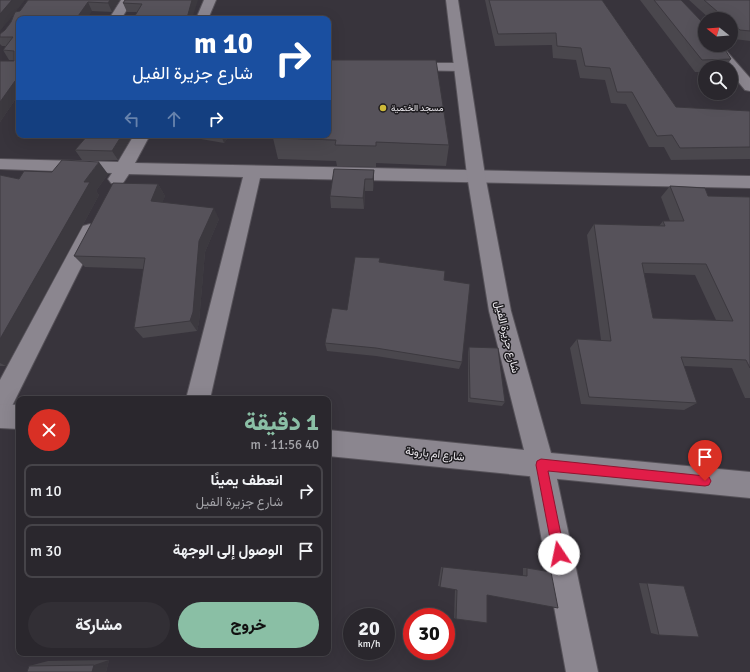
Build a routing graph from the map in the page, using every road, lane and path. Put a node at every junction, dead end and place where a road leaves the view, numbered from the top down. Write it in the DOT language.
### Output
graph roads {
  1 [pos="127,0"];
  2 [pos="210,0"];
  3 [pos="452,0"];
  4 [pos="117,16"];
  5 [pos="203,16"];
  6 [pos="720,52"];
  7 [pos="398,66"];
  8 [pos="460,67"];
  9 [pos="750,87"];
  10 [pos="140,138"];
  11 [pos="0,164"];
  12 [pos="123,168"];
  13 [pos="254,172"];
  14 [pos="476,176"];
  15 [pos="750,182"];
  16 [pos="109,196"];
  17 [pos="98,216"];
  18 [pos="199,396"];
  19 [pos="0,404"];
  20 [pos="0,416"];
  21 [pos="16,417"];
  22 [pos="331,443"];
  23 [pos="541,465"];
  24 [pos="750,485"];
  25 [pos="582,672"];
  1 -- 4 [label="street"];
  2 -- 5 [label="street"];
  3 -- 8 [label="street, شارع جزيرة الفيل"];
  6 -- 9 [label="street"];
  7 -- 8 [label="street"];
  8 -- 14 [label="street, شارع جزيرة الفيل"];
  10 -- 12 [label="street"];
  11 -- 12 [label="street"];
  12 -- 13 [label="street"];
  12 -- 16 [label="street"];
  13 -- 14 [label="street"];
  13 -- 18 [label="street"];
  14 -- 15 [label="street"];
  14 -- 23 [label="street, شارع جزيرة الفيل"];
  17 -- 19 [label="street"];
  20 -- 21 [label="street"];
  22 -- 23 [label="street, شارع ام بارونة"];
  23 -- 24 [label="street"];
  23 -- 25 [label="street, شارع جزيرة الفيل"];
}
